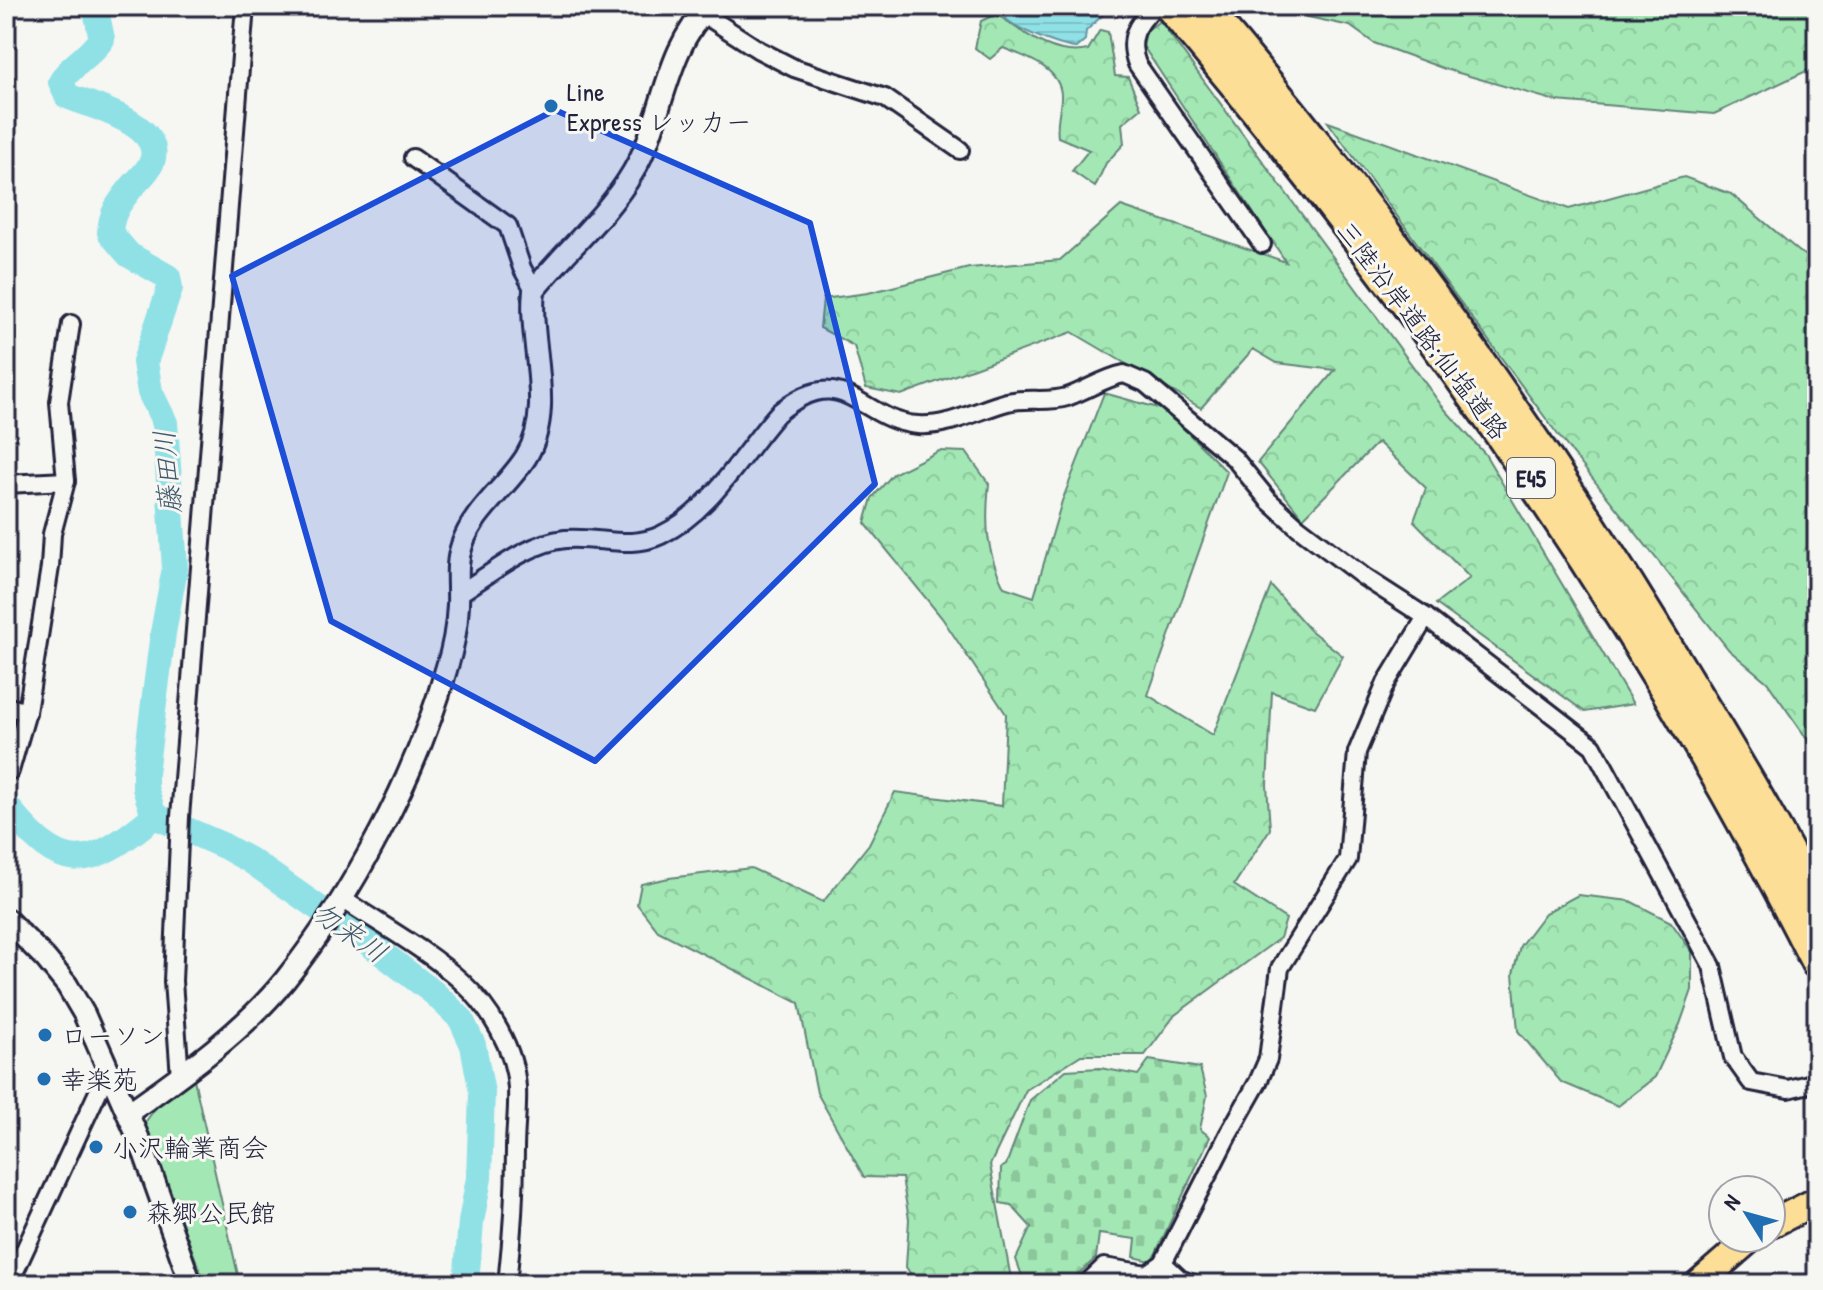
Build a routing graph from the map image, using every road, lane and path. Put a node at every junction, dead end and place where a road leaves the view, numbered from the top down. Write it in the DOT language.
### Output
graph roads {
  1 [pos="245,6"];
  2 [pos="1155,6"];
  3 [pos="1170,6"];
  4 [pos="706,10"];
  5 [pos="1200,16"];
  6 [pos="960,150"];
  7 [pos="413,158"];
  8 [pos="1262,244"];
  9 [pos="534,290"];
  10 [pos="71,324"];
  11 [pos="66,481"];
  12 [pos="6,484"];
  13 [pos="457,595"];
  14 [pos="1426,617"];
  15 [pos="6,706"];
  16 [pos="27,712"];
  17 [pos="10,771"];
  18 [pos="341,898"];
  19 [pos="1817,907"];
  20 [pos="6,919"];
  21 [pos="1817,963"];
  22 [pos="109,1068"];
  23 [pos="180,1077"];
  24 [pos="1816,1082"];
  25 [pos="128,1113"];
  26 [pos="1817,1201"];
  27 [pos="1787,1216"];
  28 [pos="1733,1254"];
  29 [pos="1163,1263"];
  30 [pos="9,1284"];
  31 [pos="191,1284"];
  32 [pos="507,1284"];
  33 [pos="1086,1284"];
  34 [pos="1193,1284"];
  35 [pos="1698,1284"];
  1 -- 23 [label="street"];
  2 -- 8 [label="street"];
  3 -- 5 [label="highway, 三陸沿岸道路;仙塩道路 / E45"];
  4 -- 6 [label="street"];
  4 -- 9 [label="street"];
  5 -- 19 [label="highway, 三陸沿岸道路;仙塩道路 / E45"];
  5 -- 21 [label="highway, 三陸沿岸道路;仙塩道路 / E45"];
  7 -- 9 [label="street"];
  9 -- 13 [label="street"];
  10 -- 11 [label="street"];
  11 -- 12 [label="street"];
  11 -- 16 [label="street"];
  13 -- 14 [label="street"];
  13 -- 18 [label="street"];
  14 -- 24 [label="street"];
  14 -- 29 [label="street"];
  15 -- 16 [label="street"];
  16 -- 17 [label="street"];
  18 -- 23 [label="street"];
  18 -- 32 [label="street"];
  20 -- 22 [label="street"];
  22 -- 25 [label="street"];
  22 -- 30 [label="street"];
  23 -- 25 [label="street"];
  25 -- 31 [label="street"];
  26 -- 27 [label="main road"];
  28 -- 35 [label="main road"];
  29 -- 33 [label="street"];
  29 -- 34 [label="street"];
}
